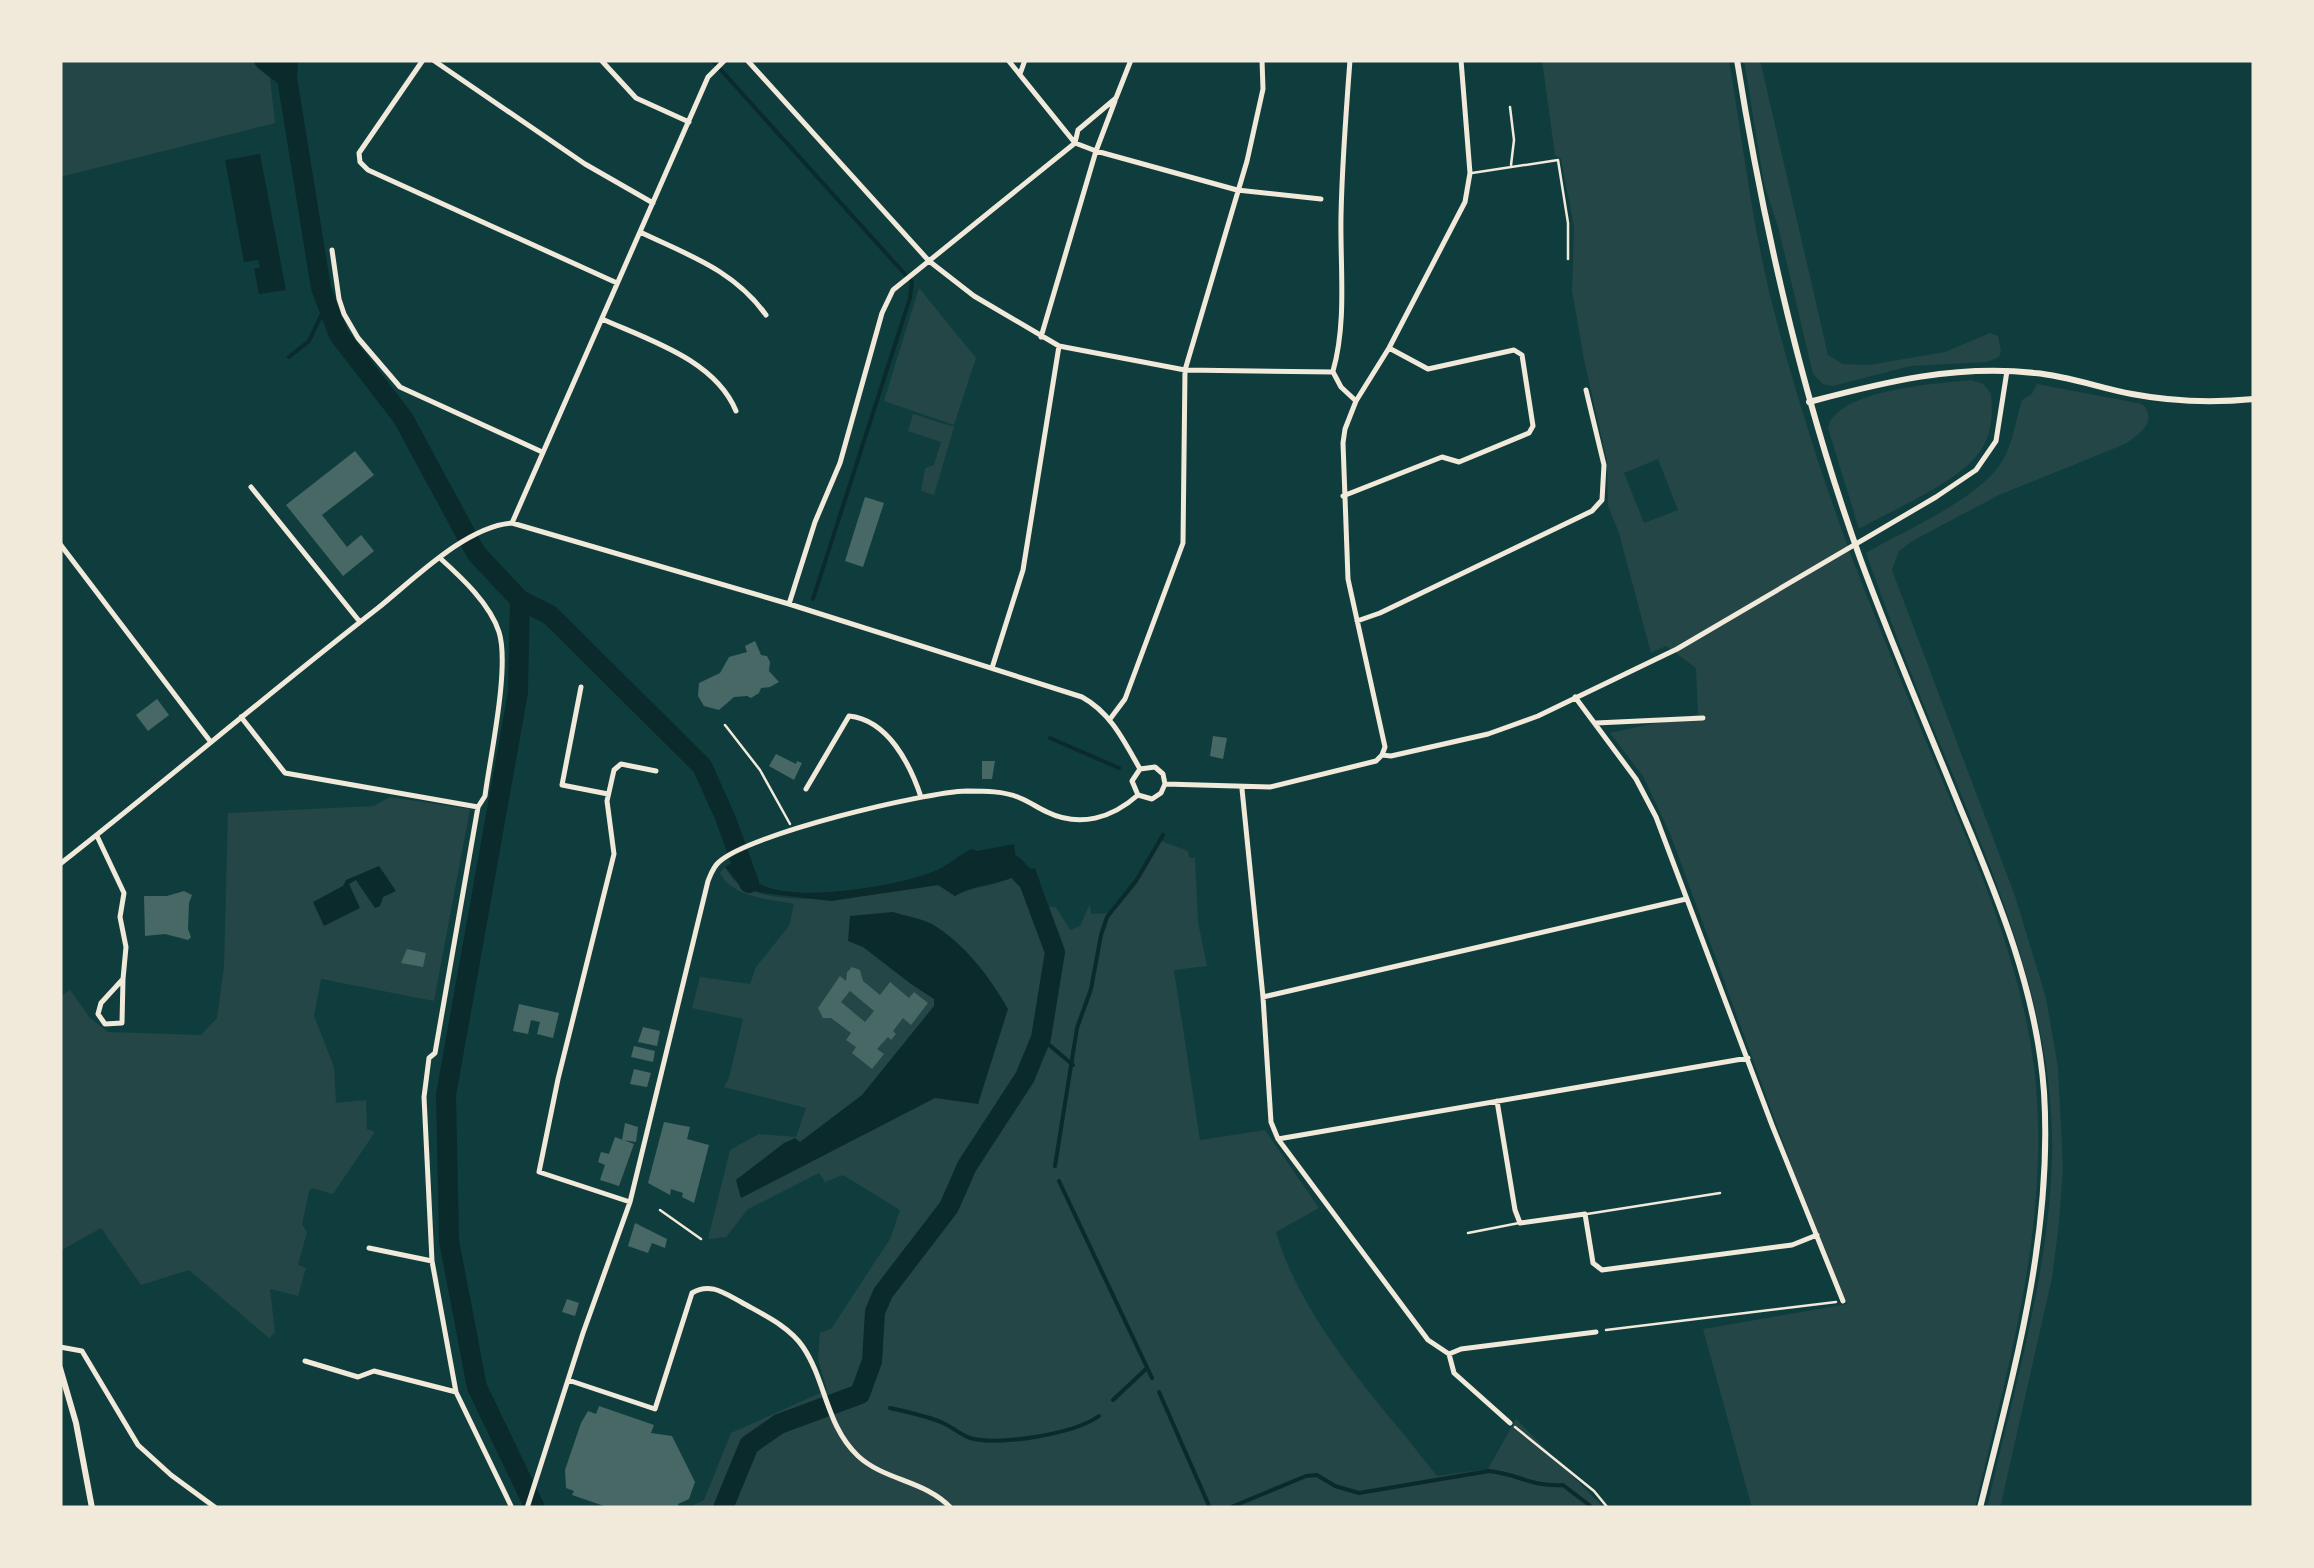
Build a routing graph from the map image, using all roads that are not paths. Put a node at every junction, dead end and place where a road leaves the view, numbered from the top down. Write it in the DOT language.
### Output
graph roads {
  1 [pos="422,60"];
  2 [pos="433,60"];
  3 [pos="601,60"];
  4 [pos="747,60"];
  5 [pos="1008,60"];
  6 [pos="1025,60"];
  7 [pos="1131,60"];
  8 [pos="1262,60"];
  9 [pos="1350,60"];
  10 [pos="1461,60"];
  11 [pos="1737,60"];
  12 [pos="724,61"];
  13 [pos="1020,74"];
  14 [pos="1116,98"];
  15 [pos="1510,107"];
  16 [pos="688,122"];
  17 [pos="1075,142"];
  18 [pos="1096,152"];
  19 [pos="1511,165"];
  20 [pos="1470,173"];
  21 [pos="1237,190"];
  22 [pos="1321,198"];
  23 [pos="653,202"];
  24 [pos="640,232"];
  25 [pos="332,250"];
  26 [pos="1568,259"];
  27 [pos="929,261"];
  28 [pos="617,283"];
  29 [pos="766,315"];
  30 [pos="602,319"];
  31 [pos="1041,337"];
  32 [pos="1059,346"];
  33 [pos="1389,348"];
  34 [pos="1185,370"];
  35 [pos="2007,371"];
  36 [pos="1332,372"];
  37 [pos="1586,390"];
  38 [pos="2254,399"];
  39 [pos="1356,401"];
  40 [pos="1809,402"];
  41 [pos="736,411"];
  42 [pos="541,452"];
  43 [pos="251,487"];
  44 [pos="1344,496"];
  45 [pos="512,522"];
  46 [pos="60,544"];
  47 [pos="442,559"];
  48 [pos="789,604"];
  49 [pos="360,622"];
  50 [pos="1356,622"];
  51 [pos="992,668"];
  52 [pos="580,686"];
  53 [pos="1575,698"];
  54 [pos="240,717"];
  55 [pos="1703,718"];
  56 [pos="1110,719"];
  57 [pos="1596,723"];
  58 [pos="210,741"];
  59 [pos="1382,755"];
  60 [pos="1140,769"];
  61 [pos="656,771"];
  62 [pos="1165,784"];
  63 [pos="1242,788"];
  64 [pos="806,789"];
  65 [pos="608,794"];
  66 [pos="1138,795"];
  67 [pos="922,797"];
  68 [pos="478,806"];
  69 [pos="96,835"];
  70 [pos="60,864"];
  71 [pos="1686,899"];
  72 [pos="123,979"];
  73 [pos="1263,997"];
  74 [pos="1748,1058"];
  75 [pos="1496,1101"];
  76 [pos="1278,1139"];
  77 [pos="1720,1194"];
  78 [pos="630,1202"];
  79 [pos="1585,1214"];
  80 [pos="1520,1222"];
  81 [pos="1468,1232"];
  82 [pos="1817,1235"];
  83 [pos="369,1248"];
  84 [pos="432,1261"];
  85 [pos="1843,1301"];
  86 [pos="1596,1332"];
  87 [pos="60,1347"];
  88 [pos="1449,1354"];
  89 [pos="305,1362"];
  90 [pos="60,1368"];
  91 [pos="568,1380"];
  92 [pos="456,1392"];
  93 [pos="1510,1423"];
  94 [pos="92,1508"];
  95 [pos="216,1508"];
  96 [pos="512,1508"];
  97 [pos="528,1508"];
  98 [pos="952,1508"];
  99 [pos="1980,1508"];
  1 -- 28 [label="street"];
  2 -- 23 [label="street"];
  3 -- 16 [label="street"];
  4 -- 27 [label="street"];
  5 -- 13 [label="street"];
  6 -- 13 [label="street"];
  7 -- 14 [label="street"];
  8 -- 21 [label="street"];
  9 -- 36 [label="street"];
  10 -- 20 [label="street"];
  11 -- 40 [label="main road"];
  12 -- 16 [label="street"];
  13 -- 17 [label="street"];
  14 -- 17 [label="street"];
  14 -- 18 [label="street"];
  15 -- 19 [label="lane"];
  16 -- 23 [label="street"];
  17 -- 18 [label="street"];
  17 -- 27 [label="street"];
  18 -- 21 [label="street"];
  18 -- 31 [label="street"];
  19 -- 20 [label="lane"];
  19 -- 26 [label="lane"];
  20 -- 33 [label="street"];
  21 -- 22 [label="street"];
  21 -- 34 [label="street"];
  23 -- 24 [label="street"];
  24 -- 28 [label="street"];
  24 -- 29 [label="street"];
  25 -- 42 [label="street"];
  27 -- 31 [label="street"];
  27 -- 48 [label="street"];
  28 -- 30 [label="street"];
  30 -- 41 [label="street"];
  30 -- 42 [label="street"];
  31 -- 32 [label="street"];
  32 -- 34 [label="street"];
  32 -- 51 [label="street"];
  33 -- 39 [label="street"];
  33 -- 44 [label="street"];
  34 -- 36 [label="street"];
  34 -- 56 [label="street"];
  35 -- 38 [label="main road"];
  35 -- 40 [label="main road"];
  35 -- 53 [label="street"];
  36 -- 39 [label="street"];
  37 -- 50 [label="street"];
  39 -- 44 [label="street"];
  40 -- 99 [label="main road"];
  42 -- 45 [label="street"];
  43 -- 49 [label="street"];
  44 -- 50 [label="street"];
  45 -- 47 [label="street"];
  45 -- 48 [label="street"];
  46 -- 58 [label="street"];
  47 -- 49 [label="street"];
  47 -- 68 [label="street"];
  48 -- 51 [label="street"];
  49 -- 54 [label="street"];
  50 -- 59 [label="street"];
  51 -- 56 [label="street"];
  52 -- 65 [label="street"];
  53 -- 57 [label="street"];
  53 -- 59 [label="street"];
  54 -- 58 [label="street"];
  54 -- 68 [label="street"];
  55 -- 57 [label="street"];
  56 -- 60 [label="street"];
  57 -- 71 [label="street"];
  58 -- 69 [label="street"];
  59 -- 63 [label="street"];
  60 -- 62 [label="street"];
  60 -- 66 [label="street"];
  61 -- 65 [label="street"];
  62 -- 63 [label="street"];
  62 -- 66 [label="street"];
  63 -- 73 [label="street"];
  64 -- 67 [label="street"];
  65 -- 78 [label="street"];
  66 -- 67 [label="street"];
  67 -- 78 [label="street"];
  68 -- 84 [label="street"];
  69 -- 70 [label="street"];
  69 -- 72 [label="street"];
  71 -- 73 [label="street"];
  71 -- 74 [label="street"];
  72 -- 72 [label="street"];
  73 -- 76 [label="street"];
  74 -- 75 [label="street"];
  74 -- 82 [label="street"];
  75 -- 76 [label="street"];
  75 -- 80 [label="street"];
  76 -- 88 [label="street"];
  77 -- 79 [label="lane"];
  78 -- 91 [label="street"];
  79 -- 80 [label="street"];
  79 -- 82 [label="street"];
  80 -- 81 [label="lane"];
  82 -- 85 [label="street"];
  83 -- 84 [label="street"];
  84 -- 92 [label="street"];
  86 -- 88 [label="street"];
  87 -- 95 [label="street"];
  88 -- 93 [label="street"];
  89 -- 92 [label="street"];
  90 -- 94 [label="main road"];
  91 -- 97 [label="street"];
  91 -- 98 [label="street"];
  92 -- 96 [label="street"];
}
